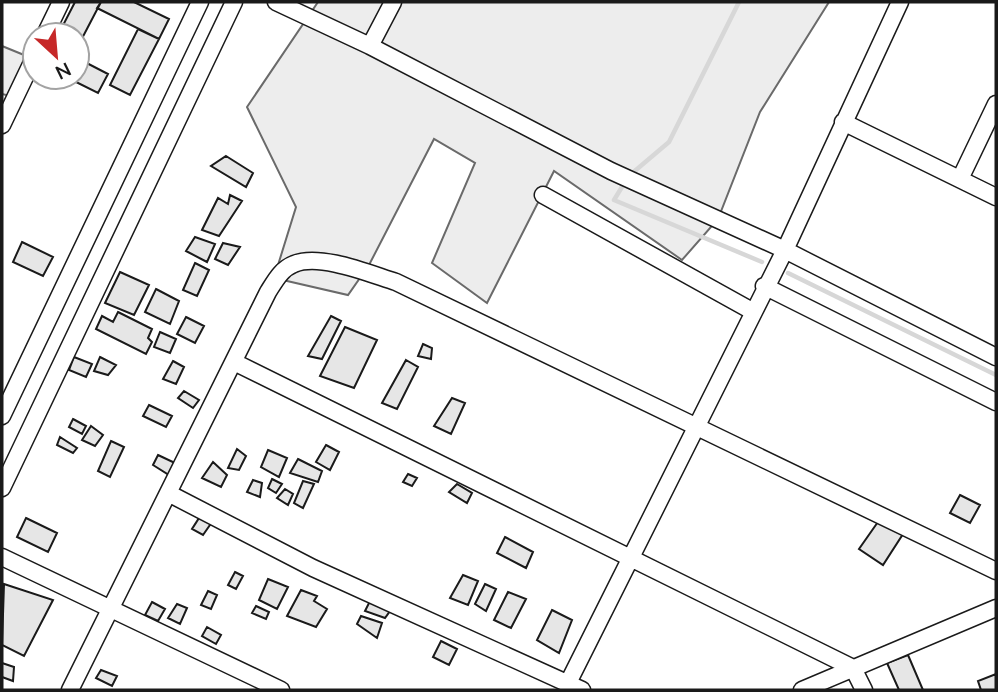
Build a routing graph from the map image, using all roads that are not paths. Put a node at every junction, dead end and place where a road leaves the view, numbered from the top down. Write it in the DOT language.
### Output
graph roads {
  1 [pos="61,2"];
  2 [pos="200,2"];
  3 [pos="234,2"];
  4 [pos="276,2"];
  5 [pos="393,2"];
  6 [pos="900,2"];
  7 [pos="52,21"];
  8 [pos="370,46"];
  9 [pos="21,85"];
  10 [pos="996,104"];
  11 [pos="843,122"];
  12 [pos="2,125"];
  13 [pos="960,179"];
  14 [pos="543,195"];
  15 [pos="996,197"];
  16 [pos="785,250"];
  17 [pos="764,286"];
  18 [pos="752,311"];
  19 [pos="996,357"];
  20 [pos="234,362"];
  21 [pos="996,402"];
  22 [pos="2,416"];
  23 [pos="695,425"];
  24 [pos="2,488"];
  25 [pos="168,493"];
  26 [pos="2,557"];
  27 [pos="630,557"];
  28 [pos="996,570"];
  29 [pos="996,608"];
  30 [pos="113,610"];
  31 [pos="853,668"];
  32 [pos="575,687"];
  33 [pos="71,690"];
  34 [pos="281,690"];
  35 [pos="802,690"];
  36 [pos="864,690"];
  1 -- 7 [label="street"];
  2 -- 22 [label="street"];
  3 -- 24 [label="street"];
  4 -- 8 [label="street"];
  5 -- 8 [label="street"];
  6 -- 11 [label="street"];
  8 -- 16 [label="street"];
  9 -- 12 [label="street"];
  10 -- 13 [label="street"];
  11 -- 13 [label="street"];
  11 -- 16 [label="street"];
  13 -- 15 [label="street"];
  14 -- 18 [label="street"];
  16 -- 17 [label="street"];
  16 -- 19 [label="street"];
  17 -- 18 [label="street"];
  17 -- 21 [label="street"];
  18 -- 23 [label="street"];
  20 -- 23 [label="street"];
  20 -- 25 [label="street"];
  20 -- 27 [label="street"];
  23 -- 27 [label="street"];
  23 -- 28 [label="street"];
  25 -- 30 [label="street"];
  25 -- 32 [label="street"];
  26 -- 30 [label="street"];
  27 -- 31 [label="street"];
  27 -- 32 [label="street"];
  29 -- 31 [label="street"];
  30 -- 33 [label="street"];
  30 -- 34 [label="street"];
  31 -- 35 [label="street"];
  31 -- 36 [label="street"];
}
